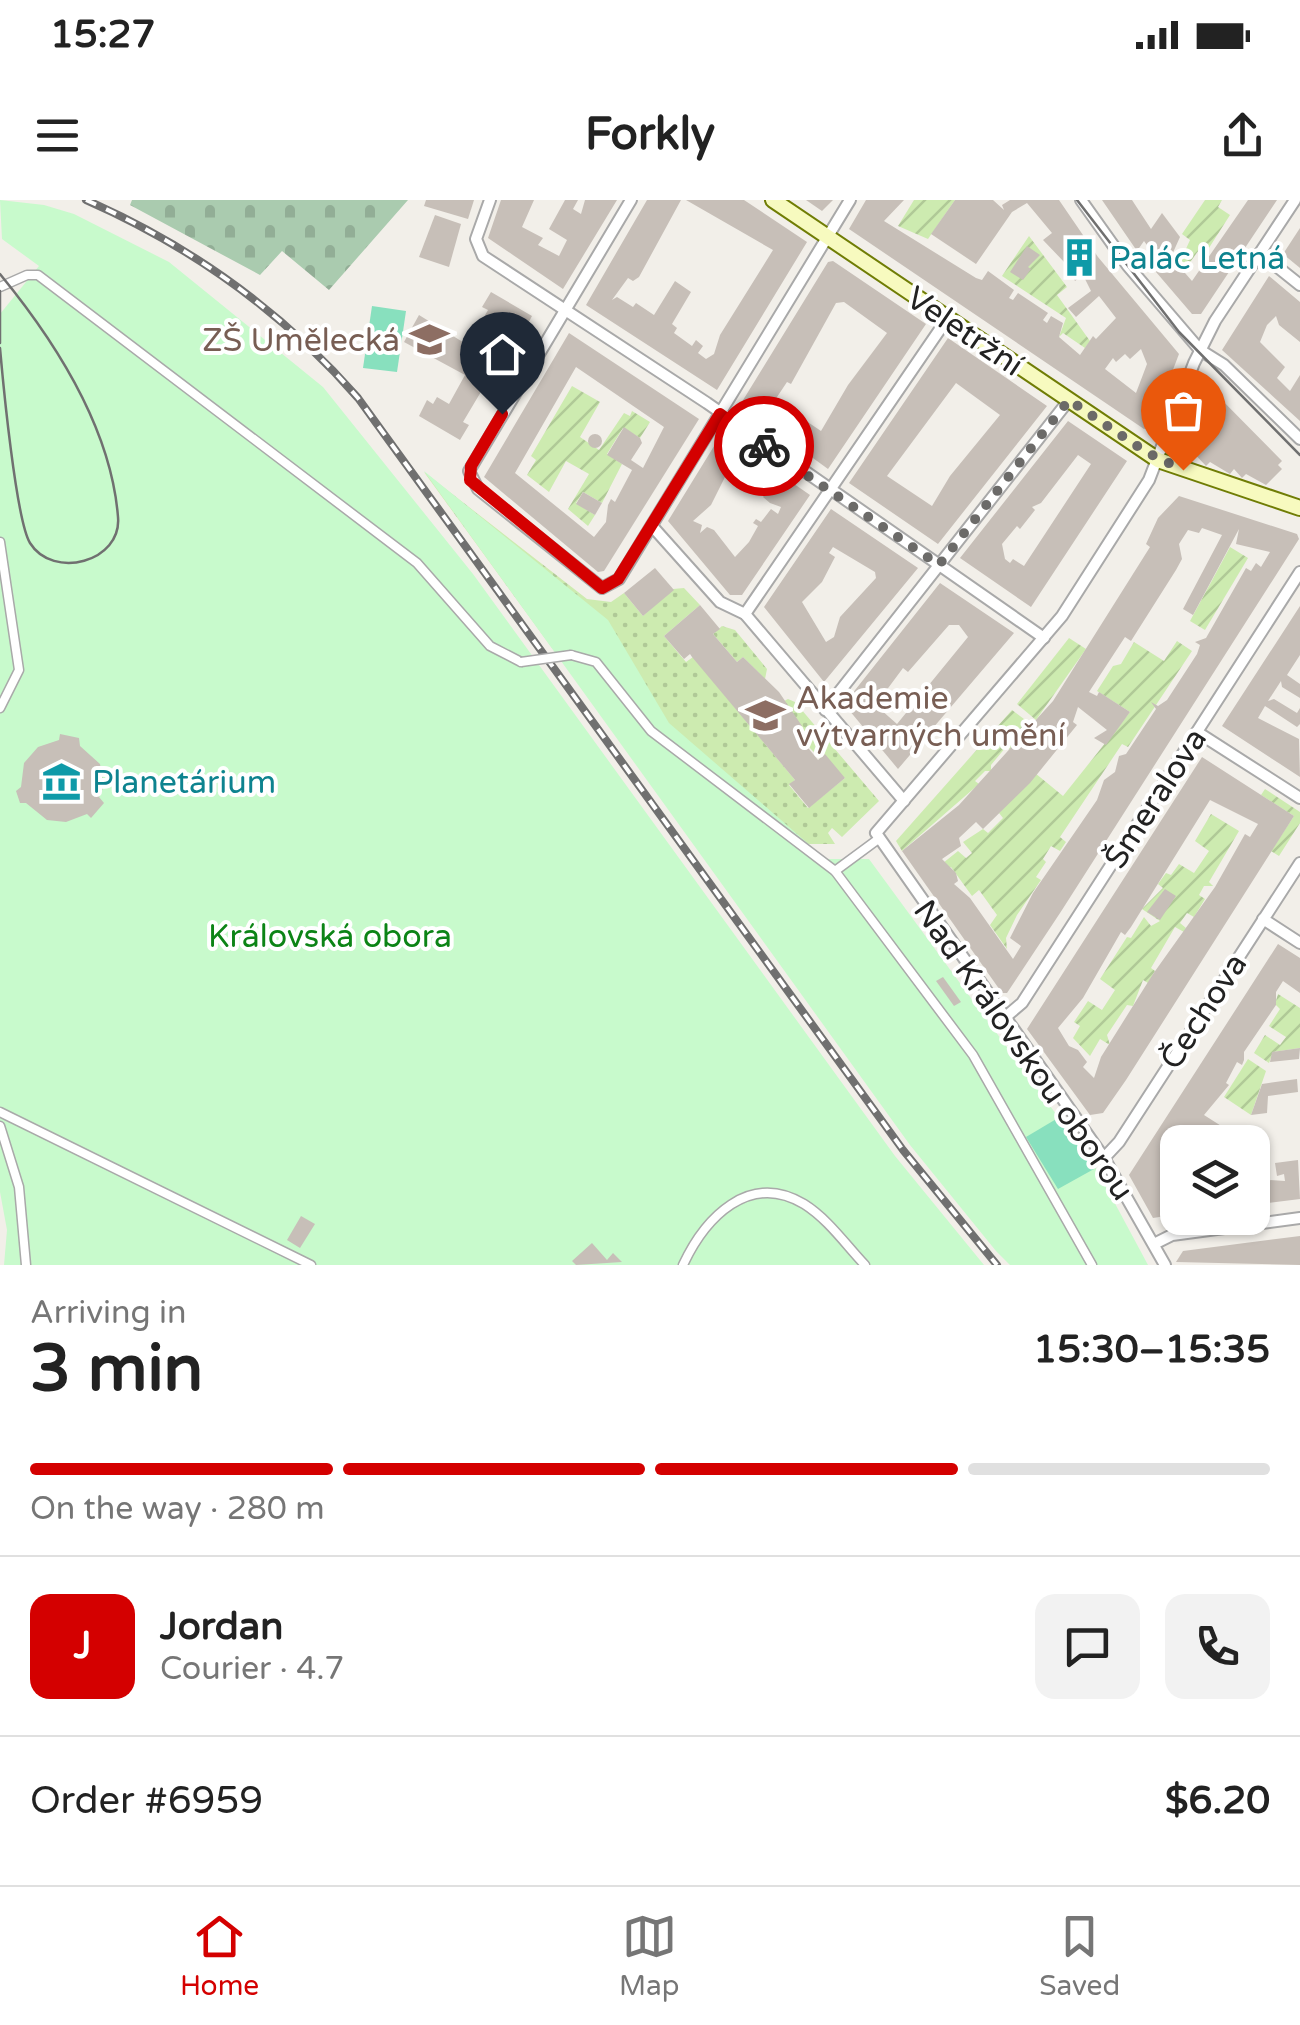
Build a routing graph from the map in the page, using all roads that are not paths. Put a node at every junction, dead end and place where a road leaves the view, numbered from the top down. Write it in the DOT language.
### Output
graph roads {
  1 [pos="490,200"];
  2 [pos="631,200"];
  3 [pos="772,200"];
  4 [pos="850,200"];
  5 [pos="1081,200"];
  6 [pos="1296,200"];
  7 [pos="827,238"];
  8 [pos="1260,254"];
  9 [pos="1,284"];
  10 [pos="1300,285"];
  11 [pos="566,310"];
  12 [pos="947,319"];
  13 [pos="1200,350"];
  14 [pos="1069,400"];
  15 [pos="720,414"];
  16 [pos="1300,439"];
  17 [pos="1158,460"];
  18 [pos="830,491"];
  19 [pos="1300,508"];
  20 [pos="652,526"];
  21 [pos="0,542"];
  22 [pos="939,565"];
  23 [pos="1300,572"];
  24 [pos="744,614"];
  25 [pos="1044,638"];
  26 [pos="0,708"];
  27 [pos="826,710"];
  28 [pos="1197,732"];
  29 [pos="1300,798"];
  30 [pos="904,801"];
  31 [pos="877,840"];
  32 [pos="1300,863"];
  33 [pos="835,871"];
  34 [pos="1263,919"];
  35 [pos="1300,943"];
  36 [pos="1004,1019"];
  37 [pos="0,1112"];
  38 [pos="0,1126"];
  39 [pos="1104,1158"];
  40 [pos="1300,1218"];
  41 [pos="1154,1244"];
  42 [pos="26,1265"];
  43 [pos="311,1265"];
  44 [pos="683,1265"];
  45 [pos="865,1265"];
  46 [pos="1092,1265"];
  47 [pos="1165,1265"];
  1 -- 11 [label="street"];
  2 -- 11 [label="street"];
  3 -- 7 [label="main road, Veletržní"];
  4 -- 7 [label="street"];
  5 -- 13 [label="street"];
  6 -- 8 [label="street"];
  7 -- 12 [label="main road, Veletržní"];
  7 -- 15 [label="street"];
  8 -- 10 [label="street"];
  8 -- 13 [label="street"];
  9 -- 33 [label="street, bridge"];
  11 -- 15 [label="street"];
  11 -- 20 [label="street"];
  12 -- 14 [label="main road, Veletržní"];
  12 -- 18 [label="street"];
  13 -- 16 [label="street"];
  13 -- 17 [label="street"];
  14 -- 17 [label="main road, Veletržní"];
  14 -- 22 [label="street"];
  15 -- 18 [label="street"];
  15 -- 20 [label="street"];
  17 -- 19 [label="main road, Veletržní"];
  17 -- 25 [label="street"];
  18 -- 22 [label="street"];
  18 -- 24 [label="street"];
  20 -- 24 [label="street"];
  21 -- 26 [label="street"];
  22 -- 25 [label="street"];
  22 -- 27 [label="street"];
  23 -- 28 [label="street, Šmeralova"];
  24 -- 27 [label="street"];
  25 -- 30 [label="street"];
  27 -- 30 [label="street"];
  28 -- 29 [label="street"];
  28 -- 36 [label="street, Šmeralova"];
  30 -- 31 [label="street"];
  31 -- 33 [label="street"];
  31 -- 36 [label="street, Nad Královskou oborou"];
  32 -- 34 [label="street, Čechova"];
  33 -- 46 [label="street"];
  34 -- 35 [label="street"];
  34 -- 39 [label="street, Čechova"];
  36 -- 39 [label="street, Nad Královskou oborou"];
  37 -- 43 [label="street"];
  38 -- 42 [label="street"];
  39 -- 41 [label="street, Nad Královskou oborou"];
  40 -- 41 [label="street"];
  41 -- 47 [label="street, Nad Královskou oborou"];
  44 -- 45 [label="street"];
}
